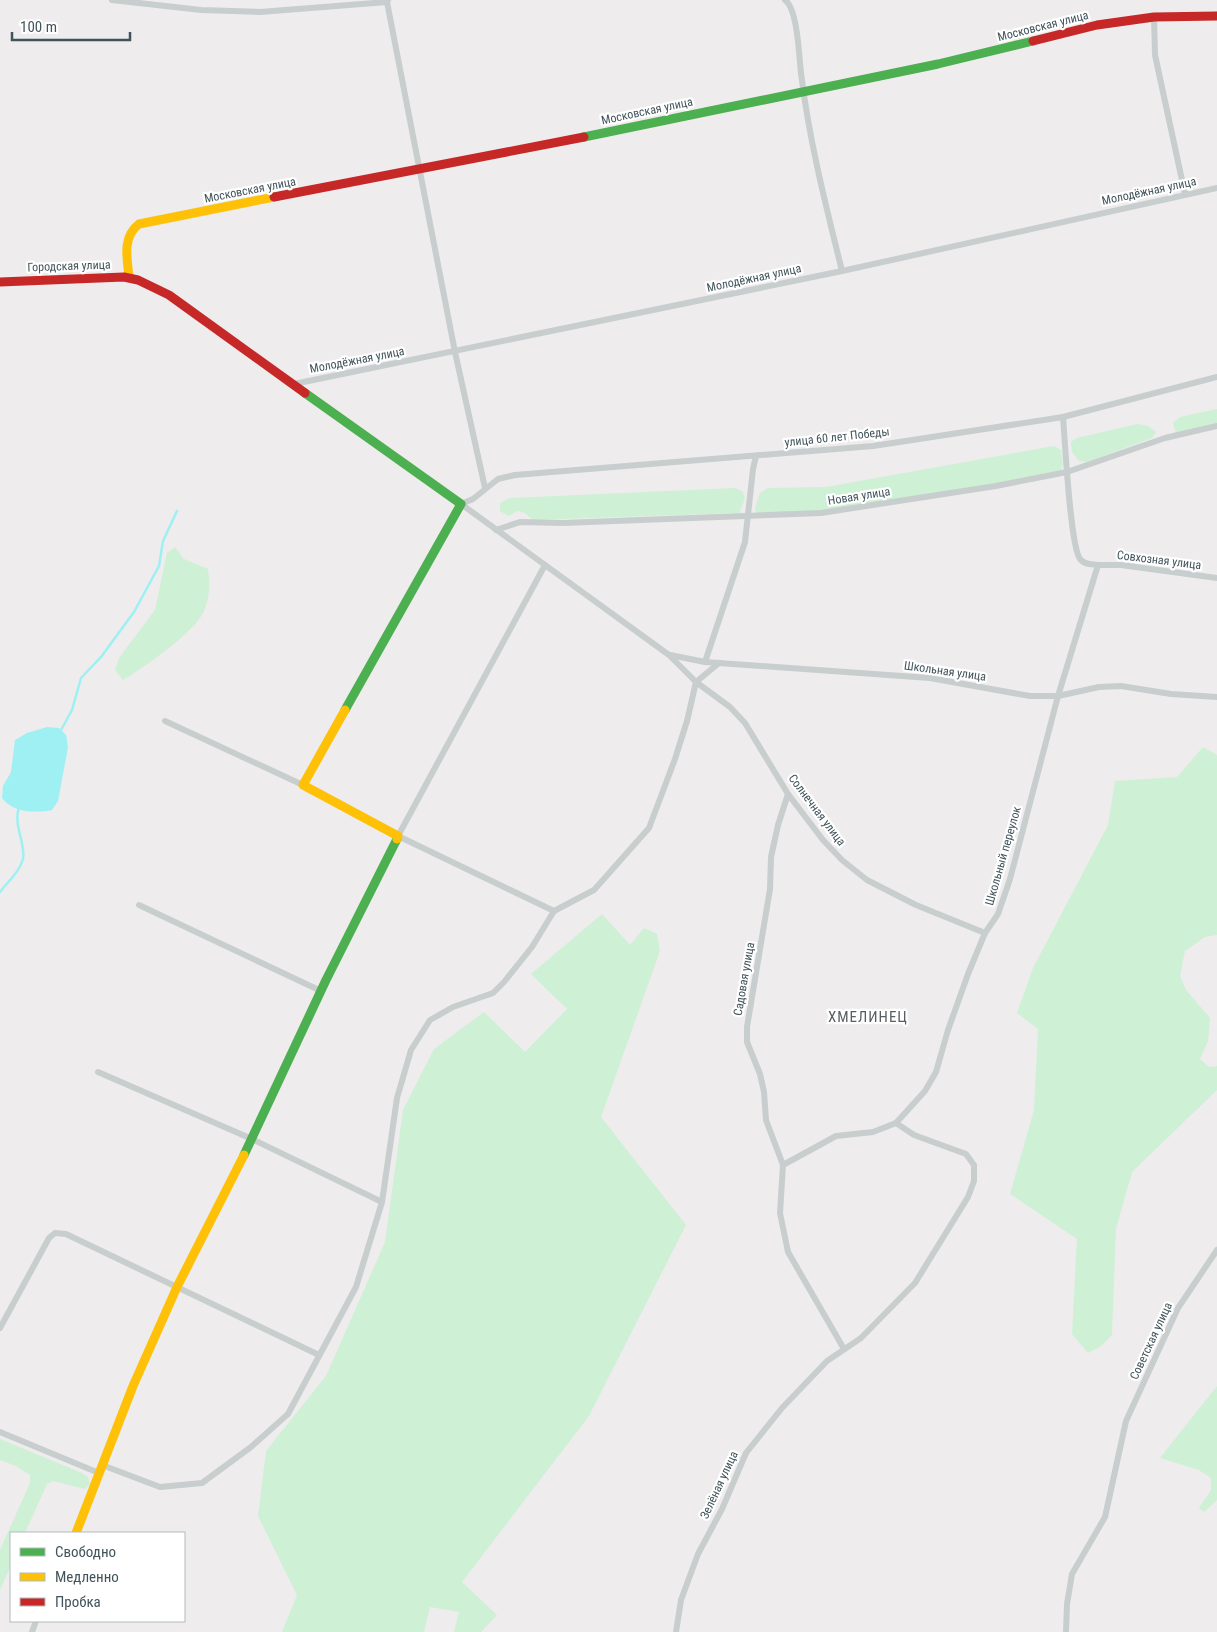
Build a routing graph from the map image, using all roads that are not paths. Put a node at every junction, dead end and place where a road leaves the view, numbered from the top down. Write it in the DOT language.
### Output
graph roads {
  1 [pos="112,0"];
  2 [pos="786,0"];
  3 [pos="388,1"];
  4 [pos="1217,16"];
  5 [pos="1154,17"];
  6 [pos="803,92"];
  7 [pos="420,170"];
  8 [pos="1217,188"];
  9 [pos="1185,194"];
  10 [pos="842,271"];
  11 [pos="129,278"];
  12 [pos="0,282"];
  13 [pos="455,352"];
  14 [pos="1217,378"];
  15 [pos="294,384"];
  16 [pos="1063,417"];
  17 [pos="1217,426"];
  18 [pos="756,456"];
  19 [pos="1067,472"];
  20 [pos="485,488"];
  21 [pos="461,504"];
  22 [pos="749,517"];
  23 [pos="496,530"];
  24 [pos="544,565"];
  25 [pos="1098,565"];
  26 [pos="1217,578"];
  27 [pos="668,655"];
  28 [pos="705,662"];
  29 [pos="719,663"];
  30 [pos="696,682"];
  31 [pos="1058,696"];
  32 [pos="1217,697"];
  33 [pos="165,721"];
  34 [pos="303,785"];
  35 [pos="788,794"];
  36 [pos="398,836"];
  37 [pos="139,905"];
  38 [pos="554,911"];
  39 [pos="985,933"];
  40 [pos="321,991"];
  41 [pos="98,1072"];
  42 [pos="896,1123"];
  43 [pos="252,1139"];
  44 [pos="783,1166"];
  45 [pos="382,1202"];
  46 [pos="1217,1250"];
  47 [pos="177,1287"];
  48 [pos="0,1328"];
  49 [pos="844,1349"];
  50 [pos="319,1355"];
  51 [pos="0,1432"];
  52 [pos="101,1469"];
  53 [pos="76,1532"];
  54 [pos="676,1632"];
  55 [pos="1066,1632"];
  1 -- 3 [label="street"];
  2 -- 6 [label="street"];
  3 -- 7 [label="street"];
  4 -- 5 [label="street, Московская улица"];
  5 -- 6 [label="street, Московская улица"];
  5 -- 9 [label="street"];
  6 -- 7 [label="street, Московская улица"];
  6 -- 10 [label="street"];
  7 -- 11 [label="street, Московская улица"];
  7 -- 13 [label="street"];
  8 -- 9 [label="street, Молодёжная улица"];
  9 -- 10 [label="street, Молодёжная улица"];
  10 -- 13 [label="street, Молодёжная улица"];
  11 -- 12 [label="street, Городская улица"];
  11 -- 15 [label="street, Городская улица"];
  13 -- 15 [label="street, Молодёжная улица"];
  13 -- 20 [label="street"];
  14 -- 16 [label="street, улица 60 лет Победы"];
  15 -- 21 [label="street, Городская улица"];
  16 -- 18 [label="street, улица 60 лет Победы"];
  16 -- 19 [label="street"];
  17 -- 19 [label="street, Новая улица"];
  18 -- 20 [label="street, улица 60 лет Победы"];
  18 -- 22 [label="street"];
  19 -- 22 [label="street, Новая улица"];
  19 -- 25 [label="street"];
  20 -- 21 [label="street, улица 60 лет Победы"];
  21 -- 23 [label="street, Солнечная улица"];
  21 -- 34 [label="street"];
  22 -- 23 [label="street, Новая улица"];
  22 -- 28 [label="street"];
  23 -- 24 [label="street, Солнечная улица"];
  24 -- 27 [label="street, Солнечная улица"];
  24 -- 36 [label="street"];
  25 -- 26 [label="street, Совхозная улица"];
  25 -- 31 [label="street, Школьный переулок"];
  27 -- 28 [label="street, Школьная улица"];
  27 -- 30 [label="street, Солнечная улица"];
  28 -- 29 [label="street, Школьная улица"];
  29 -- 30 [label="street"];
  29 -- 31 [label="street, Школьная улица"];
  30 -- 35 [label="street, Солнечная улица"];
  30 -- 38 [label="street"];
  31 -- 32 [label="street, Школьная улица"];
  31 -- 39 [label="street, Школьный переулок"];
  33 -- 34 [label="street"];
  34 -- 36 [label="street"];
  35 -- 39 [label="street, Солнечная улица"];
  35 -- 44 [label="street, Садовая улица"];
  36 -- 38 [label="street"];
  36 -- 40 [label="street"];
  37 -- 40 [label="street"];
  38 -- 45 [label="street"];
  39 -- 42 [label="street, Школьный переулок"];
  40 -- 43 [label="street"];
  41 -- 43 [label="street"];
  42 -- 44 [label="street, Школьный переулок"];
  42 -- 49 [label="street, Зелёная улица"];
  43 -- 45 [label="street"];
  43 -- 47 [label="street"];
  44 -- 49 [label="street"];
  45 -- 50 [label="street"];
  46 -- 55 [label="street, Советская улица"];
  47 -- 48 [label="street"];
  47 -- 50 [label="street"];
  47 -- 52 [label="street"];
  49 -- 54 [label="street, Зелёная улица"];
  50 -- 52 [label="street"];
  51 -- 52 [label="street"];
  52 -- 53 [label="street"];
}
